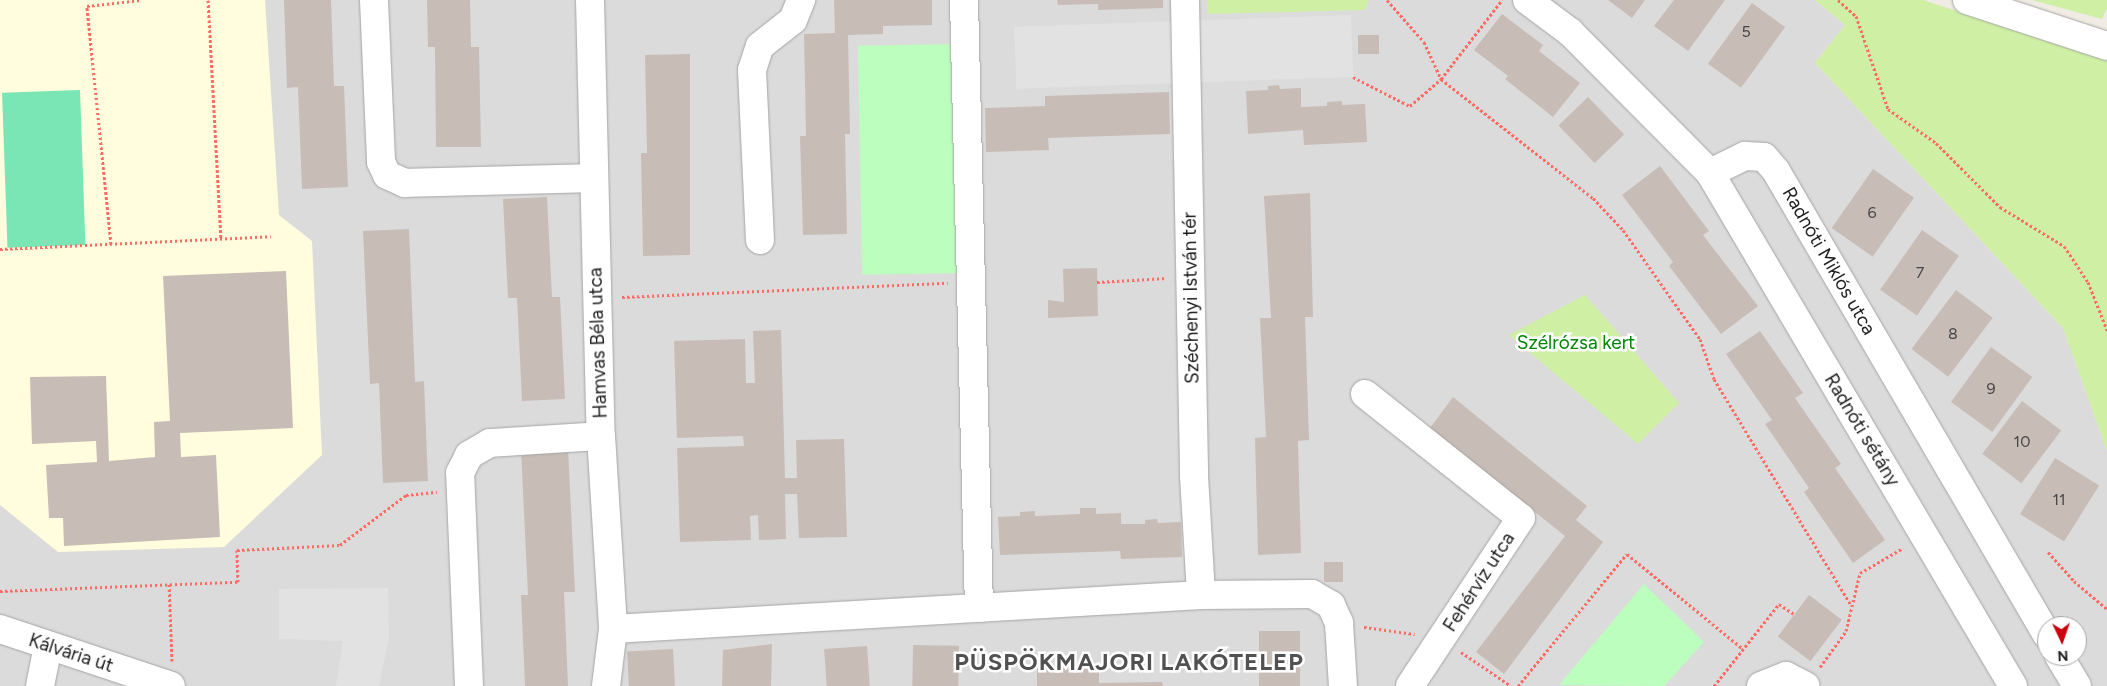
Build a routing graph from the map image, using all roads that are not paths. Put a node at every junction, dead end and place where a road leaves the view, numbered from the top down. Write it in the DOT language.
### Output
graph roads {
  1 [pos="374,0"];
  2 [pos="590,0"];
  3 [pos="801,0"];
  4 [pos="964,0"];
  5 [pos="1185,0"];
  6 [pos="1527,0"];
  7 [pos="1967,0"];
  8 [pos="2107,46"];
  9 [pos="1710,173"];
  10 [pos="592,178"];
  11 [pos="760,240"];
  12 [pos="1365,394"];
  13 [pos="601,436"];
  14 [pos="1201,595"];
  15 [pos="979,608"];
  16 [pos="2037,618"];
  17 [pos="0,629"];
  18 [pos="613,629"];
  19 [pos="48,646"];
  20 [pos="2065,666"];
  21 [pos="169,685"];
  22 [pos="40,686"];
  23 [pos="469,686"];
  24 [pos="606,686"];
  25 [pos="1342,686"];
  26 [pos="1410,686"];
  27 [pos="1761,686"];
  28 [pos="1806,686"];
  29 [pos="2013,686"];
  30 [pos="2077,686"];
  1 -- 10 [label="street"];
  2 -- 10 [label="street, Hamvas Béla utca"];
  3 -- 11 [label="street"];
  4 -- 15 [label="street"];
  5 -- 14 [label="street, Széchenyi István tér"];
  6 -- 9 [label="street"];
  7 -- 8 [label="street"];
  9 -- 16 [label="street, Radnóti Miklós utca"];
  9 -- 29 [label="street, Radnóti sétány"];
  10 -- 13 [label="street, Hamvas Béla utca"];
  12 -- 26 [label="street, Fehérvíz utca"];
  13 -- 18 [label="street, Hamvas Béla utca"];
  13 -- 23 [label="street"];
  14 -- 15 [label="street"];
  14 -- 25 [label="street"];
  15 -- 18 [label="street"];
  17 -- 19 [label="street, Kálvária út"];
  18 -- 24 [label="street, Hamvas Béla utca"];
  19 -- 21 [label="street, Kálvária út"];
  19 -- 22 [label="street"];
  20 -- 30 [label="street"];
  27 -- 28 [label="street"];
}
